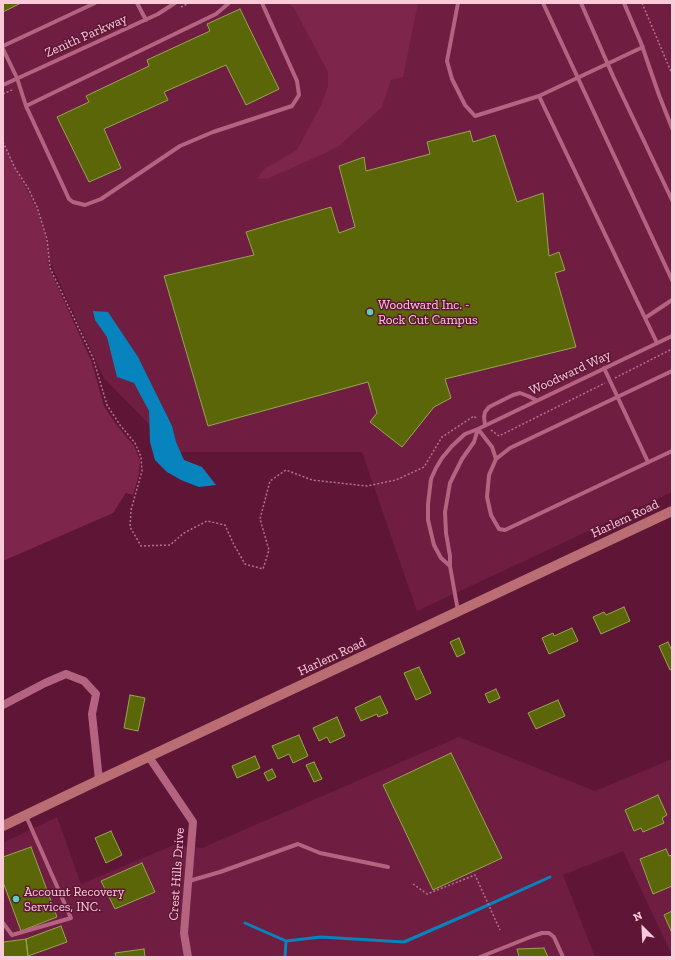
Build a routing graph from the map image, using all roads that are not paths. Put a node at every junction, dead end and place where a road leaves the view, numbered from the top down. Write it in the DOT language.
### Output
graph roads {
  1 [pos="95,3"];
  2 [pos="137,3"];
  3 [pos="175,3"];
  4 [pos="229,3"];
  5 [pos="262,3"];
  6 [pos="458,3"];
  7 [pos="543,3"];
  8 [pos="581,3"];
  9 [pos="624,3"];
  10 [pos="146,20"];
  11 [pos="3,46"];
  12 [pos="643,47"];
  13 [pos="3,49"];
  14 [pos="608,64"];
  15 [pos="17,78"];
  16 [pos="578,78"];
  17 [pos="3,85"];
  18 [pos="539,96"];
  19 [pos="26,106"];
  20 [pos="672,128"];
  21 [pos="672,200"];
  22 [pos="672,280"];
  23 [pos="672,300"];
  24 [pos="645,318"];
  25 [pos="672,336"];
  26 [pos="657,343"];
  27 [pos="604,368"];
  28 [pos="672,371"];
  29 [pos="618,397"];
  30 [pos="536,400"];
  31 [pos="485,425"];
  32 [pos="478,429"];
  33 [pos="672,451"];
  34 [pos="496,459"];
  35 [pos="648,462"];
  36 [pos="672,511"];
  37 [pos="450,566"];
  38 [pos="458,612"];
  39 [pos="3,705"];
  40 [pos="149,757"];
  41 [pos="98,780"];
  42 [pos="26,816"];
  43 [pos="3,826"];
  44 [pos="388,867"];
  45 [pos="188,881"];
  46 [pos="3,923"];
  47 [pos="188,957"];
  48 [pos="480,957"];
  49 [pos="563,957"];
  1 -- 11 [label="lane"];
  2 -- 10 [label="lane"];
  3 -- 10 [label="lane, Zenith Parkway"];
  4 -- 19 [label="lane"];
  5 -- 19 [label="lane"];
  6 -- 18 [label="lane"];
  7 -- 16 [label="lane"];
  8 -- 14 [label="lane"];
  9 -- 12 [label="lane"];
  10 -- 15 [label="lane, Zenith Parkway"];
  12 -- 14 [label="lane"];
  12 -- 20 [label="lane"];
  13 -- 15 [label="lane"];
  14 -- 16 [label="lane"];
  14 -- 21 [label="lane"];
  15 -- 17 [label="lane, Zenith Parkway"];
  15 -- 19 [label="lane"];
  16 -- 18 [label="lane"];
  16 -- 22 [label="lane"];
  18 -- 24 [label="lane"];
  23 -- 24 [label="lane"];
  24 -- 26 [label="lane"];
  25 -- 26 [label="lane, Woodward Way"];
  26 -- 27 [label="lane, Woodward Way"];
  27 -- 29 [label="lane"];
  27 -- 30 [label="lane, Woodward Way"];
  28 -- 29 [label="lane"];
  29 -- 34 [label="lane"];
  29 -- 35 [label="lane"];
  30 -- 31 [label="lane, Woodward Way"];
  30 -- 31 [label="lane"];
  31 -- 32 [label="lane, Woodward Way"];
  32 -- 34 [label="lane"];
  32 -- 37 [label="lane"];
  32 -- 37 [label="lane, Woodward Way"];
  33 -- 35 [label="lane"];
  34 -- 35 [label="lane"];
  36 -- 38 [label="main road, Harlem Road"];
  37 -- 38 [label="lane"];
  38 -- 40 [label="main road, Harlem Road"];
  39 -- 41 [label="street"];
  40 -- 41 [label="main road, Harlem Road"];
  40 -- 45 [label="street, Crest Hills Drive"];
  41 -- 42 [label="main road, Harlem Road"];
  42 -- 43 [label="main road, Harlem Road"];
  42 -- 46 [label="lane"];
  44 -- 45 [label="lane"];
  45 -- 47 [label="street, Crest Hills Drive"];
  48 -- 49 [label="lane"];
}
